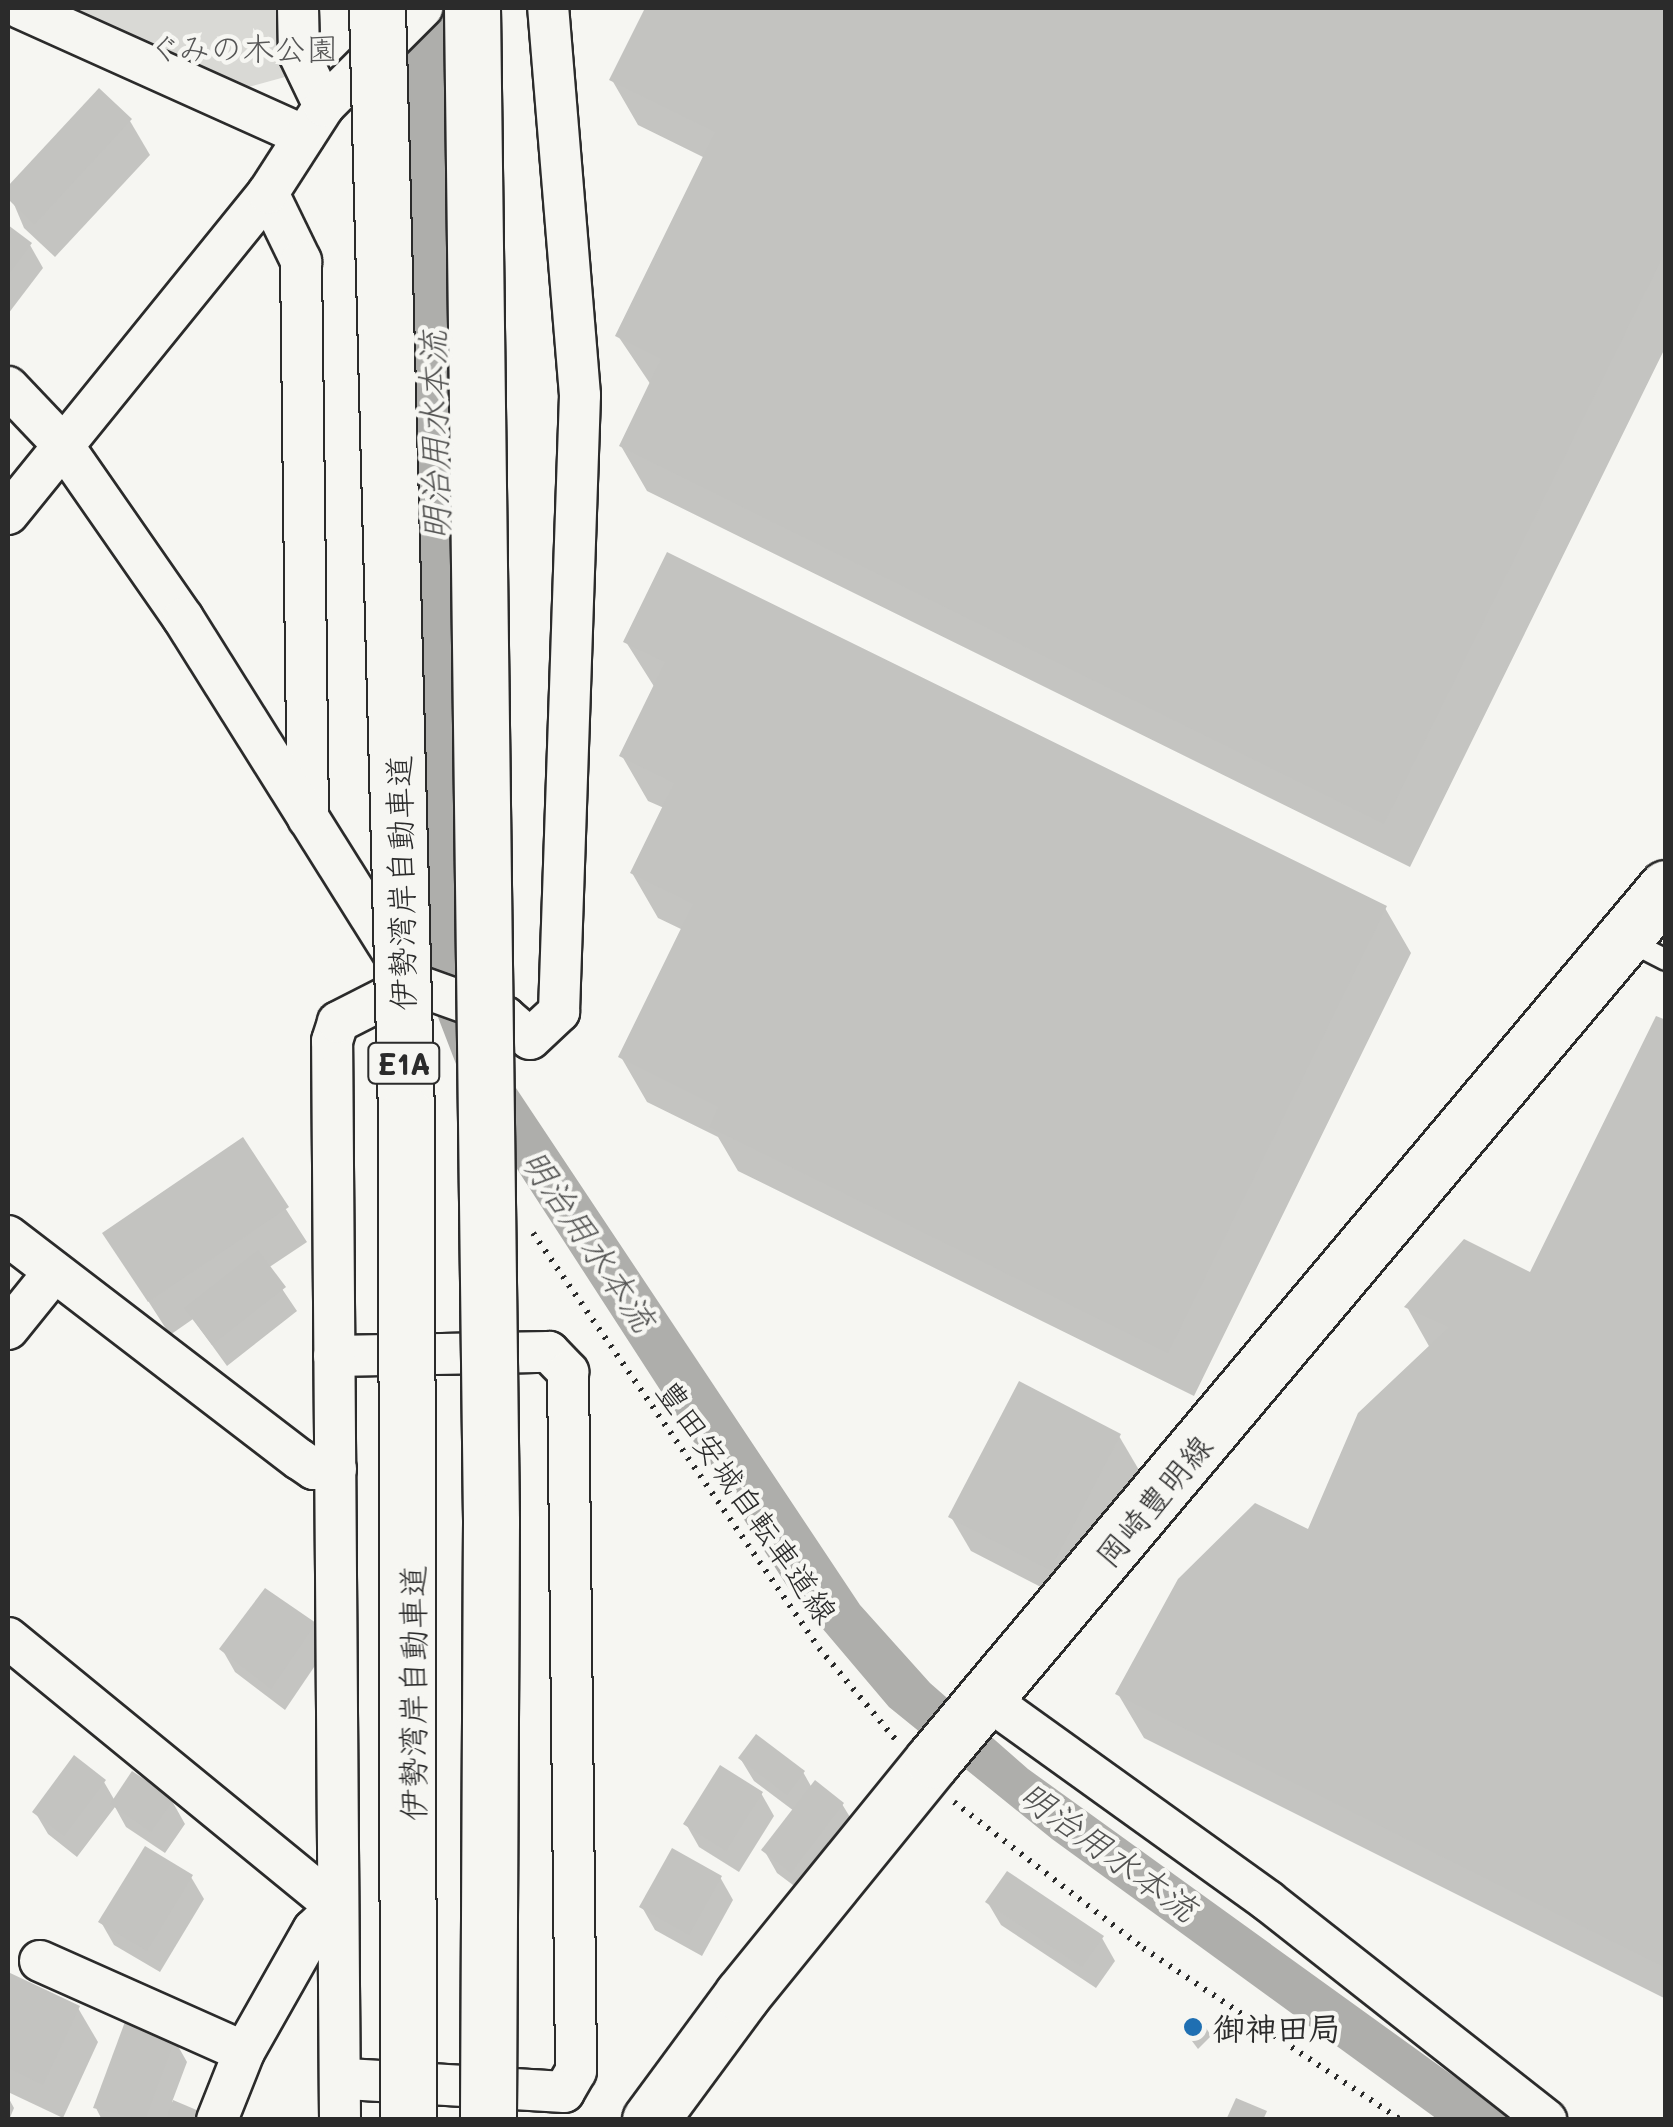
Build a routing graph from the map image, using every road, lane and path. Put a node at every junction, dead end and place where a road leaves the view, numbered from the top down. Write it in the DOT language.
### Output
graph roads {
  1 [pos="20,8"];
  2 [pos="298,8"];
  3 [pos="377,8"];
  4 [pos="422,8"];
  5 [pos="472,8"];
  6 [pos="548,8"];
  7 [pos="314,121"];
  8 [pos="268,192"];
  9 [pos="8,387"];
  10 [pos="62,444"];
  11 [pos="8,514"];
  12 [pos="308,818"];
  13 [pos="1666,888"];
  14 [pos="1644,949"];
  15 [pos="417,985"];
  16 [pos="531,1230"];
  17 [pos="8,1236"];
  18 [pos="54,1272"];
  19 [pos="8,1328"];
  20 [pos="334,1356"];
  21 [pos="336,1468"];
  22 [pos="8,1638"];
  23 [pos="982,1705"];
  24 [pos="926,1766"];
  25 [pos="337,1907"];
  26 [pos="40,1961"];
  27 [pos="244,2052"];
  28 [pos="342,2079"];
  29 [pos="217,2120"];
  30 [pos="340,2120"];
  31 [pos="408,2120"];
  32 [pos="488,2120"];
  33 [pos="650,2120"];
  34 [pos="1400,2120"];
  35 [pos="1546,2120"];
  1 -- 7 [label="street"];
  2 -- 7 [label="street"];
  3 -- 31 [label="main road, 伊勢湾岸自動車道 / E1A, bridge"];
  4 -- 7 [label="street"];
  5 -- 32 [label="main road, E1A, bridge"];
  6 -- 15 [label="street"];
  7 -- 8 [label="street"];
  8 -- 10 [label="street"];
  8 -- 12 [label="street"];
  9 -- 10 [label="street"];
  10 -- 11 [label="street"];
  10 -- 12 [label="street"];
  12 -- 15 [label="street"];
  13 -- 14 [label="main road, 岡崎豊明線"];
  14 -- 23 [label="main road, 岡崎豊明線"];
  15 -- 20 [label="street"];
  16 -- 24 [label="path, 豊田安城自転車道線"];
  17 -- 18 [label="street"];
  18 -- 19 [label="street"];
  18 -- 21 [label="street"];
  20 -- 21 [label="street"];
  20 -- 28 [label="street"];
  21 -- 25 [label="street"];
  22 -- 25 [label="street"];
  23 -- 24 [label="main road, 岡崎豊明線"];
  23 -- 35 [label="street"];
  24 -- 33 [label="main road, 岡崎豊明線"];
  24 -- 34 [label="path, 豊田安城自転車道線"];
  25 -- 27 [label="street"];
  25 -- 28 [label="street"];
  26 -- 27 [label="street"];
  27 -- 29 [label="street"];
  28 -- 30 [label="street"];
}
